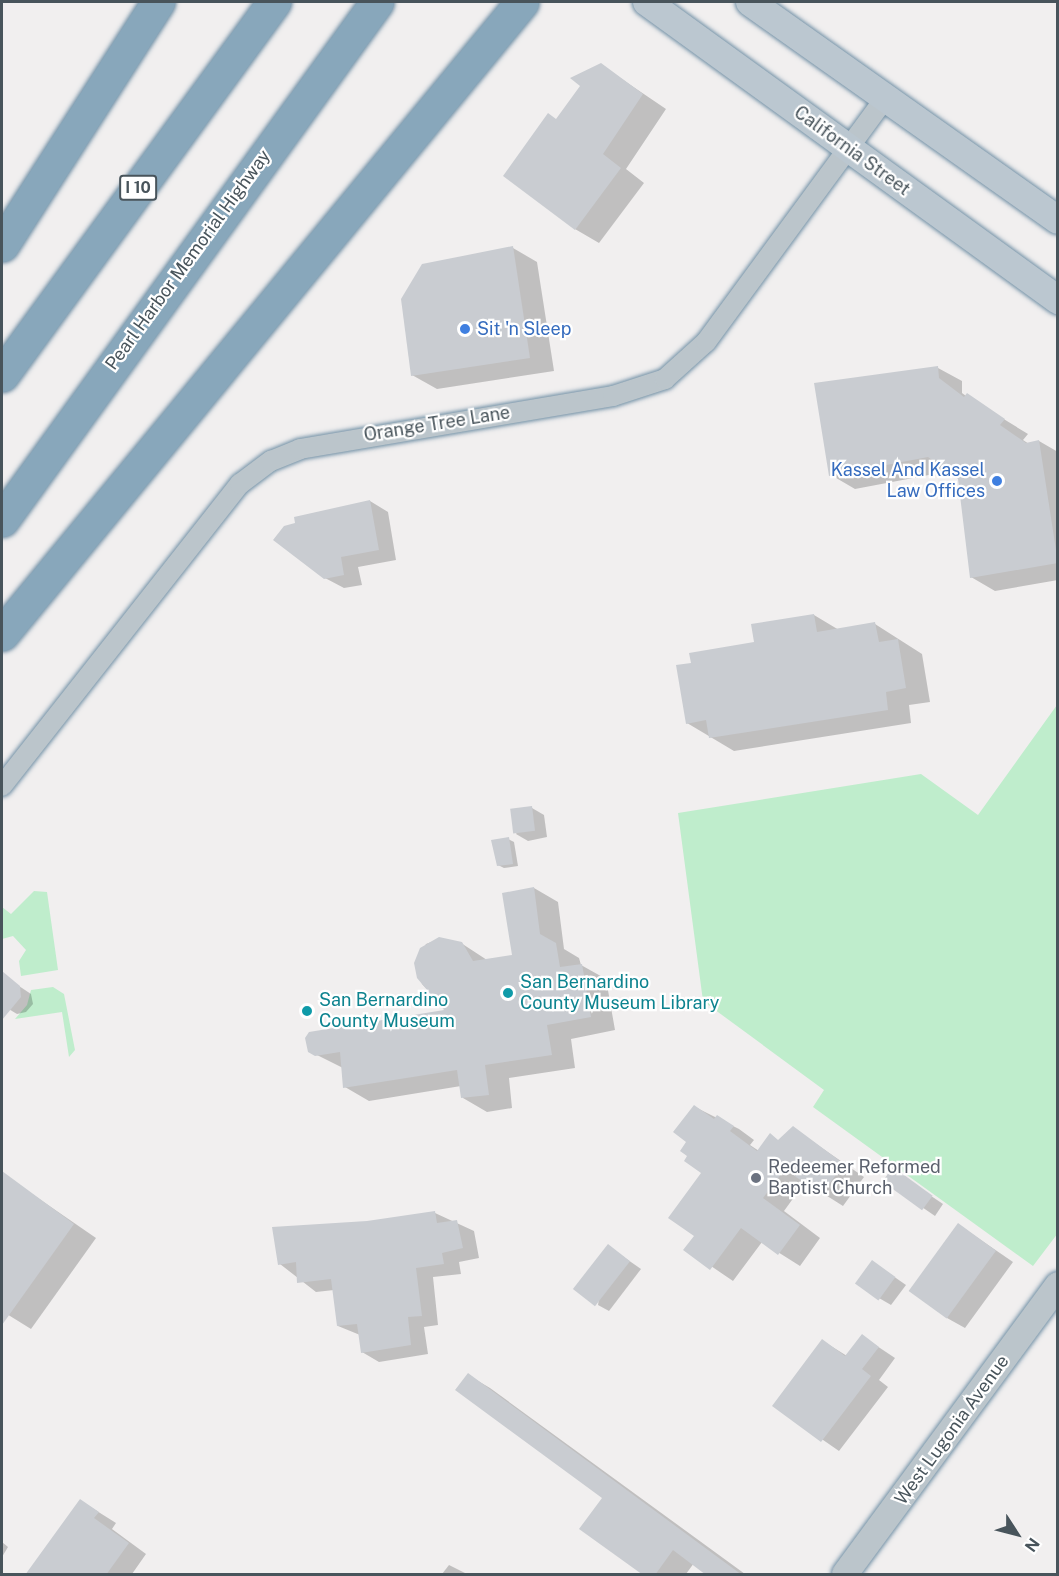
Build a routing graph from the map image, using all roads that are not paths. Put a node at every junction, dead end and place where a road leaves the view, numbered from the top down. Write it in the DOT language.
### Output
graph roads {
  1 [pos="158,2"];
  2 [pos="274,2"];
  3 [pos="376,2"];
  4 [pos="522,2"];
  5 [pos="647,2"];
  6 [pos="750,2"];
  7 [pos="887,96"];
  8 [pos="849,148"];
  9 [pos="1058,220"];
  10 [pos="2,245"];
  11 [pos="1058,300"];
  12 [pos="2,375"];
  13 [pos="2,520"];
  14 [pos="2,634"];
  15 [pos="2,786"];
  16 [pos="1058,1285"];
  17 [pos="845,1575"];
  1 -- 10 [label="highway"];
  2 -- 12 [label="highway, I 10"];
  3 -- 13 [label="highway, Pearl Harbor Memorial Highway"];
  4 -- 14 [label="highway"];
  5 -- 8 [label="main road, California Street"];
  6 -- 7 [label="main road"];
  7 -- 8 [label="street, Orange Tree Lane"];
  7 -- 9 [label="main road"];
  8 -- 11 [label="main road, California Street"];
  8 -- 15 [label="street, Orange Tree Lane"];
  16 -- 17 [label="street, West Lugonia Avenue"];
}
